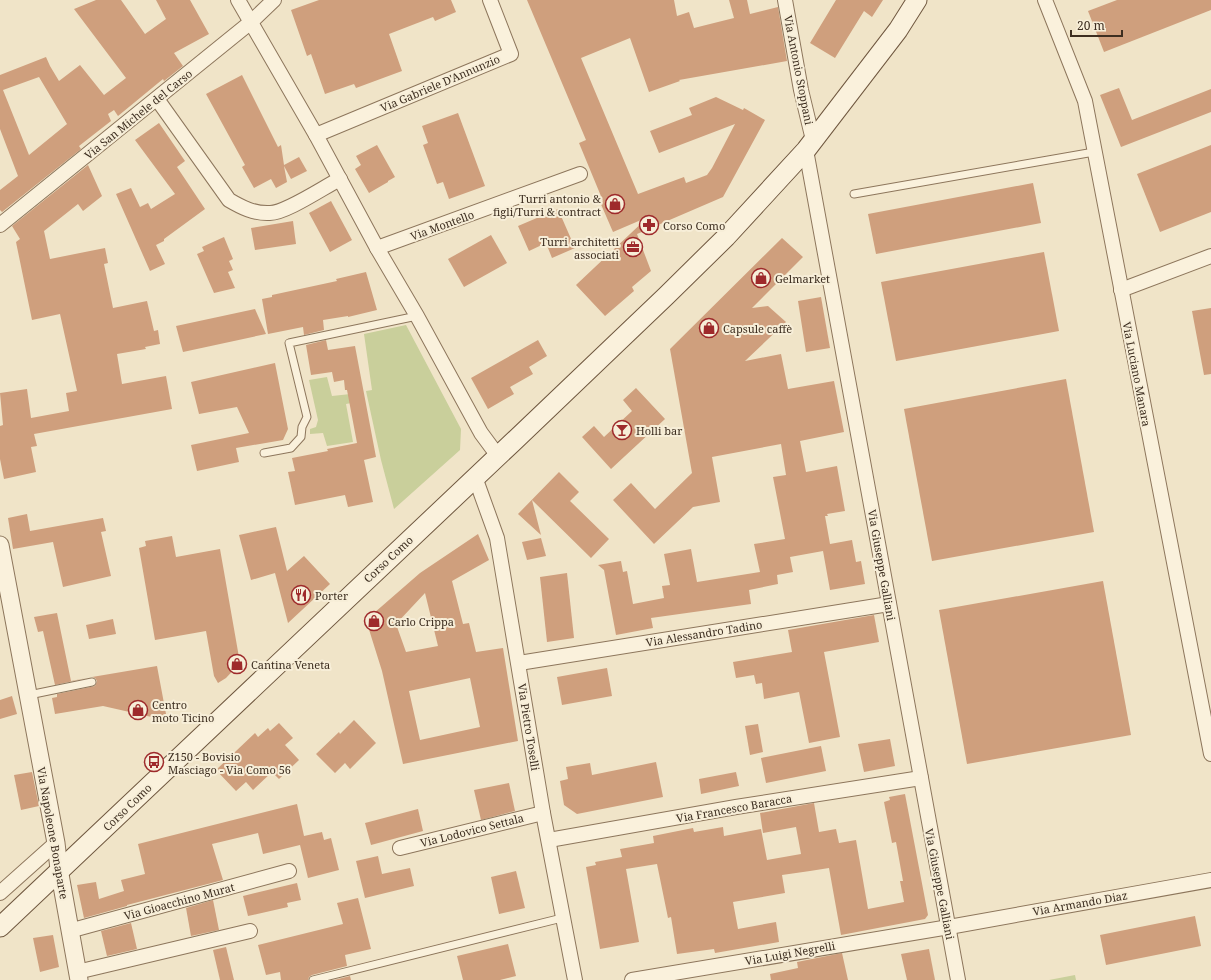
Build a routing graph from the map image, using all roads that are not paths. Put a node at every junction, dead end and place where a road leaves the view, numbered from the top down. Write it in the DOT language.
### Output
graph roads {
  1 [pos="238,0"];
  2 [pos="274,0"];
  3 [pos="490,0"];
  4 [pos="785,0"];
  5 [pos="917,0"];
  6 [pos="1045,0"];
  7 [pos="251,22"];
  8 [pos="157,99"];
  9 [pos="316,135"];
  10 [pos="809,145"];
  11 [pos="1094,152"];
  12 [pos="580,174"];
  13 [pos="340,179"];
  14 [pos="854,194"];
  15 [pos="0,225"];
  16 [pos="377,248"];
  17 [pos="1211,256"];
  18 [pos="1121,290"];
  19 [pos="417,316"];
  20 [pos="264,454"];
  21 [pos="498,456"];
  22 [pos="476,476"];
  23 [pos="0,545"];
  24 [pos="889,604"];
  25 [pos="519,663"];
  26 [pos="92,682"];
  27 [pos="28,695"];
  28 [pos="1211,754"];
  29 [pos="921,778"];
  30 [pos="543,812"];
  31 [pos="548,840"];
  32 [pos="56,843"];
  33 [pos="400,848"];
  34 [pos="59,870"];
  35 [pos="289,871"];
  36 [pos="1211,880"];
  37 [pos="0,893"];
  38 [pos="562,918"];
  39 [pos="0,926"];
  40 [pos="949,926"];
  41 [pos="70,931"];
  42 [pos="250,931"];
  43 [pos="78,976"];
  44 [pos="313,980"];
  45 [pos="575,980"];
  46 [pos="632,980"];
  47 [pos="958,980"];
  1 -- 7 [label="street"];
  2 -- 7 [label="street, Via San Michele del Carso"];
  3 -- 9 [label="street, Via Gabriele D'Annunzio"];
  4 -- 10 [label="street, Via Antonio Stoppani"];
  5 -- 10 [label="main road, Corso Como"];
  6 -- 11 [label="street, Via Luciano Manara"];
  7 -- 8 [label="street, Via San Michele del Carso"];
  7 -- 9 [label="street"];
  8 -- 13 [label="street"];
  8 -- 15 [label="street, Via San Michele del Carso"];
  9 -- 13 [label="street"];
  10 -- 21 [label="main road, Corso Como"];
  10 -- 24 [label="street, Via Giuseppe Galliani"];
  11 -- 14 [label="lane"];
  11 -- 18 [label="street, Via Luciano Manara"];
  12 -- 16 [label="street, Via Montello"];
  13 -- 16 [label="street"];
  16 -- 19 [label="street"];
  17 -- 18 [label="street"];
  18 -- 28 [label="street, Via Luciano Manara"];
  19 -- 20 [label="lane"];
  19 -- 21 [label="street"];
  21 -- 22 [label="main road, Corso Como"];
  22 -- 25 [label="street, Via Pietro Toselli"];
  22 -- 34 [label="main road, Corso Como"];
  23 -- 27 [label="street, Via Napoleone Bonaparte"];
  24 -- 25 [label="street, Via Alessandro Tadino"];
  24 -- 29 [label="street, Via Giuseppe Galliani"];
  25 -- 30 [label="street, Via Pietro Toselli"];
  26 -- 27 [label="lane"];
  27 -- 32 [label="street, Via Napoleone Bonaparte"];
  29 -- 31 [label="street, Via Francesco Baracca"];
  29 -- 40 [label="street, Via Giuseppe Galliani"];
  30 -- 31 [label="street, Via Pietro Toselli"];
  30 -- 33 [label="street, Via Lodovico Settala"];
  31 -- 38 [label="street, Via Pietro Toselli"];
  32 -- 34 [label="street, Via Napoleone Bonaparte"];
  32 -- 37 [label="street"];
  34 -- 39 [label="main road, Corso Como"];
  34 -- 41 [label="street, Via Napoleone Bonaparte"];
  35 -- 41 [label="street, Via Gioacchino Murat"];
  36 -- 40 [label="street, Via Armando Diaz"];
  38 -- 44 [label="lane"];
  38 -- 45 [label="street, Via Pietro Toselli"];
  40 -- 46 [label="street, Via Luigi Negrelli"];
  40 -- 47 [label="street, Via Giuseppe Galliani"];
  41 -- 43 [label="street, Via Napoleone Bonaparte"];
  42 -- 43 [label="street, Via Napoleone Bonaparte"];
}
